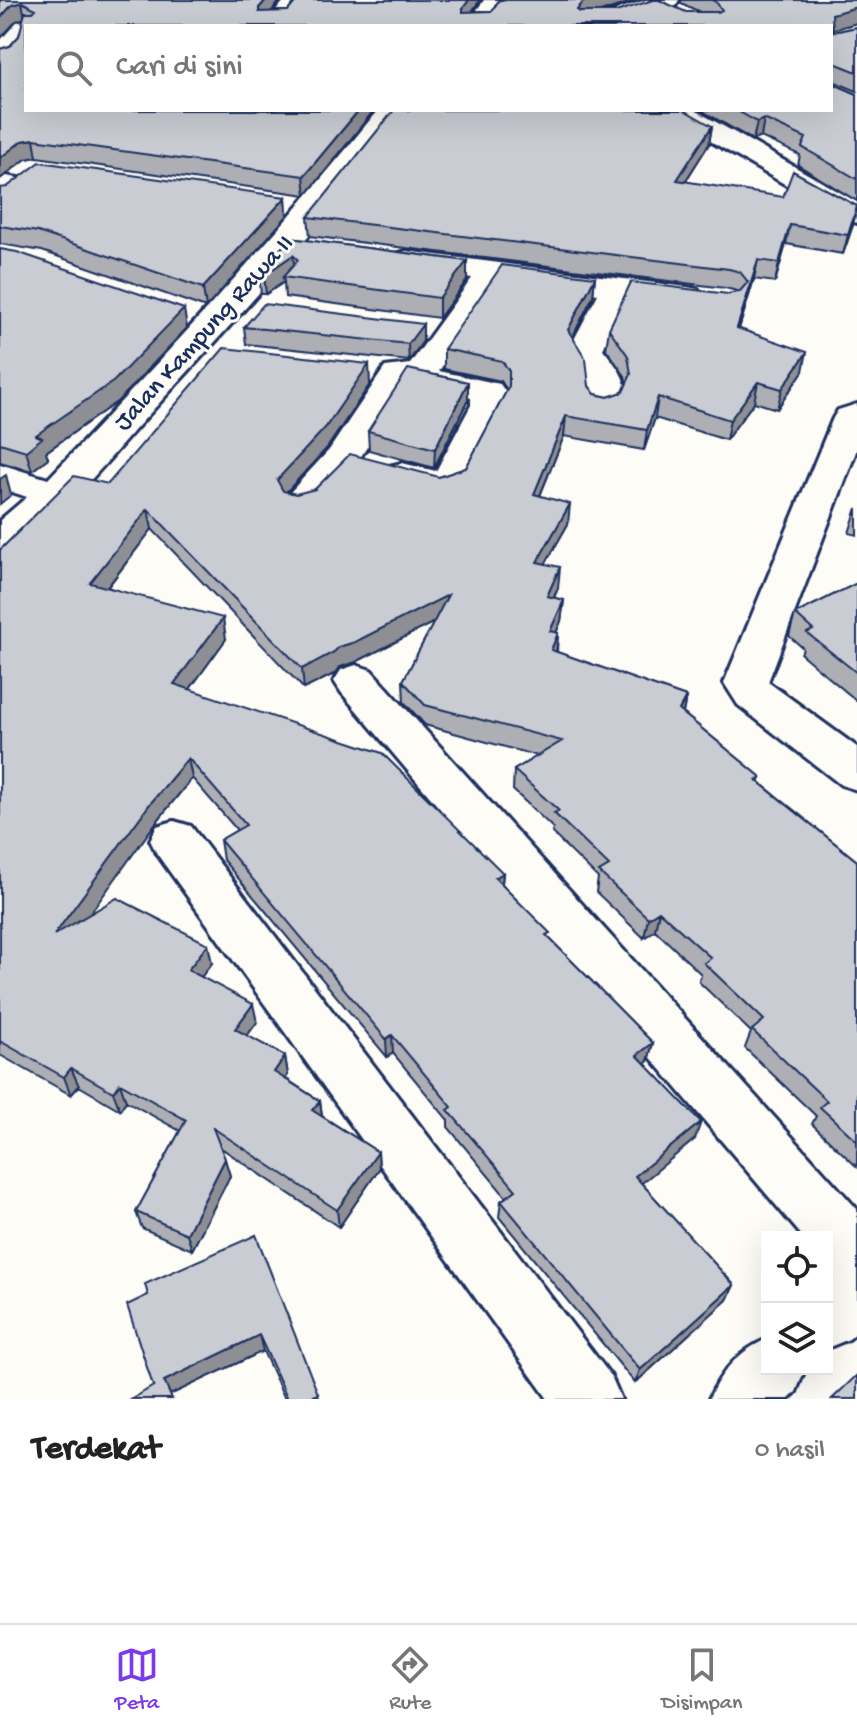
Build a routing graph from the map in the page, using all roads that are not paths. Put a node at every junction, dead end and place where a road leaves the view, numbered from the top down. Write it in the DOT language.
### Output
graph roads {
  1 [pos="297,0"];
  2 [pos="496,0"];
  3 [pos="669,6"];
  4 [pos="279,24"];
  5 [pos="478,24"];
  6 [pos="599,24"];
  7 [pos="390,112"];
  8 [pos="679,112"];
  9 [pos="857,214"];
  10 [pos="371,256"];
  11 [pos="492,271"];
  12 [pos="617,287"];
  13 [pos="710,299"];
  14 [pos="186,350"];
  15 [pos="233,355"];
  16 [pos="357,368"];
  17 [pos="406,375"];
  18 [pos="606,404"];
  19 [pos="857,415"];
  20 [pos="342,458"];
  21 [pos="0,475"];
  22 [pos="55,494"];
  23 [pos="300,502"];
  24 [pos="0,540"];
  25 [pos="356,681"];
  26 [pos="857,772"];
  27 [pos="174,840"];
  28 [pos="857,1254"];
  29 [pos="857,1288"];
  30 [pos="833,1311"];
  31 [pos="767,1375"];
  32 [pos="588,1399"];
  33 [pos="742,1399"];
  1 -- 4 [label="street"];
  2 -- 5 [label="street"];
  3 -- 6 [label="street"];
  7 -- 14 [label="street, Jalan Kampung Rawa II"];
  8 -- 9 [label="street"];
  10 -- 11 [label="street"];
  11 -- 12 [label="street"];
  11 -- 17 [label="street"];
  12 -- 13 [label="street"];
  12 -- 18 [label="street"];
  14 -- 15 [label="street"];
  14 -- 22 [label="street, Jalan Kampung Rawa II"];
  16 -- 17 [label="street"];
  17 -- 20 [label="street"];
  17 -- 20 [label="street"];
  19 -- 26 [label="street"];
  20 -- 23 [label="street"];
  21 -- 22 [label="street"];
  22 -- 24 [label="street, Jalan Kampung Rawa II"];
  25 -- 28 [label="street"];
  27 -- 32 [label="street"];
  29 -- 30 [label="street"];
  31 -- 33 [label="street"];
}
